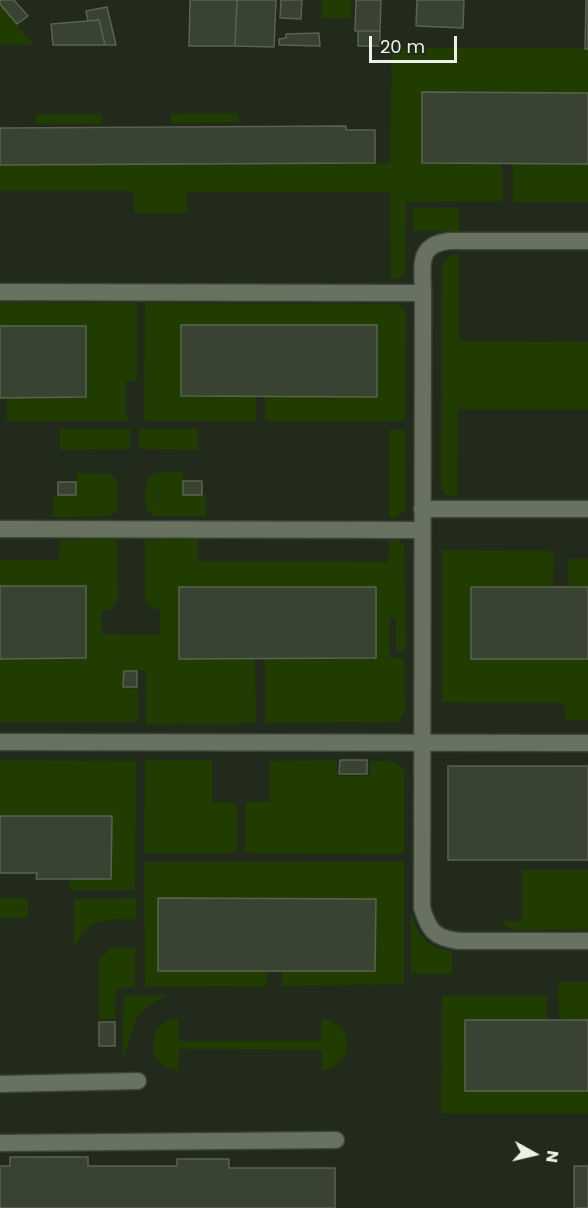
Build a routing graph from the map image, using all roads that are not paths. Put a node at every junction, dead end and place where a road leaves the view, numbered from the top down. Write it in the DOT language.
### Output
graph roads {
  1 [pos="588,241"];
  2 [pos="0,292"];
  3 [pos="423,293"];
  4 [pos="422,509"];
  5 [pos="588,509"];
  6 [pos="0,529"];
  7 [pos="422,530"];
  8 [pos="0,742"];
  9 [pos="588,743"];
  10 [pos="422,744"];
  11 [pos="588,941"];
  12 [pos="138,1081"];
  13 [pos="0,1084"];
  14 [pos="336,1140"];
  15 [pos="0,1143"];
  1 -- 3 [label="lane"];
  2 -- 3 [label="lane"];
  3 -- 4 [label="lane"];
  4 -- 5 [label="lane"];
  4 -- 7 [label="lane"];
  6 -- 7 [label="lane"];
  7 -- 10 [label="lane"];
  8 -- 10 [label="lane"];
  9 -- 10 [label="lane"];
  10 -- 11 [label="lane"];
  12 -- 13 [label="lane"];
  14 -- 15 [label="lane"];
}
